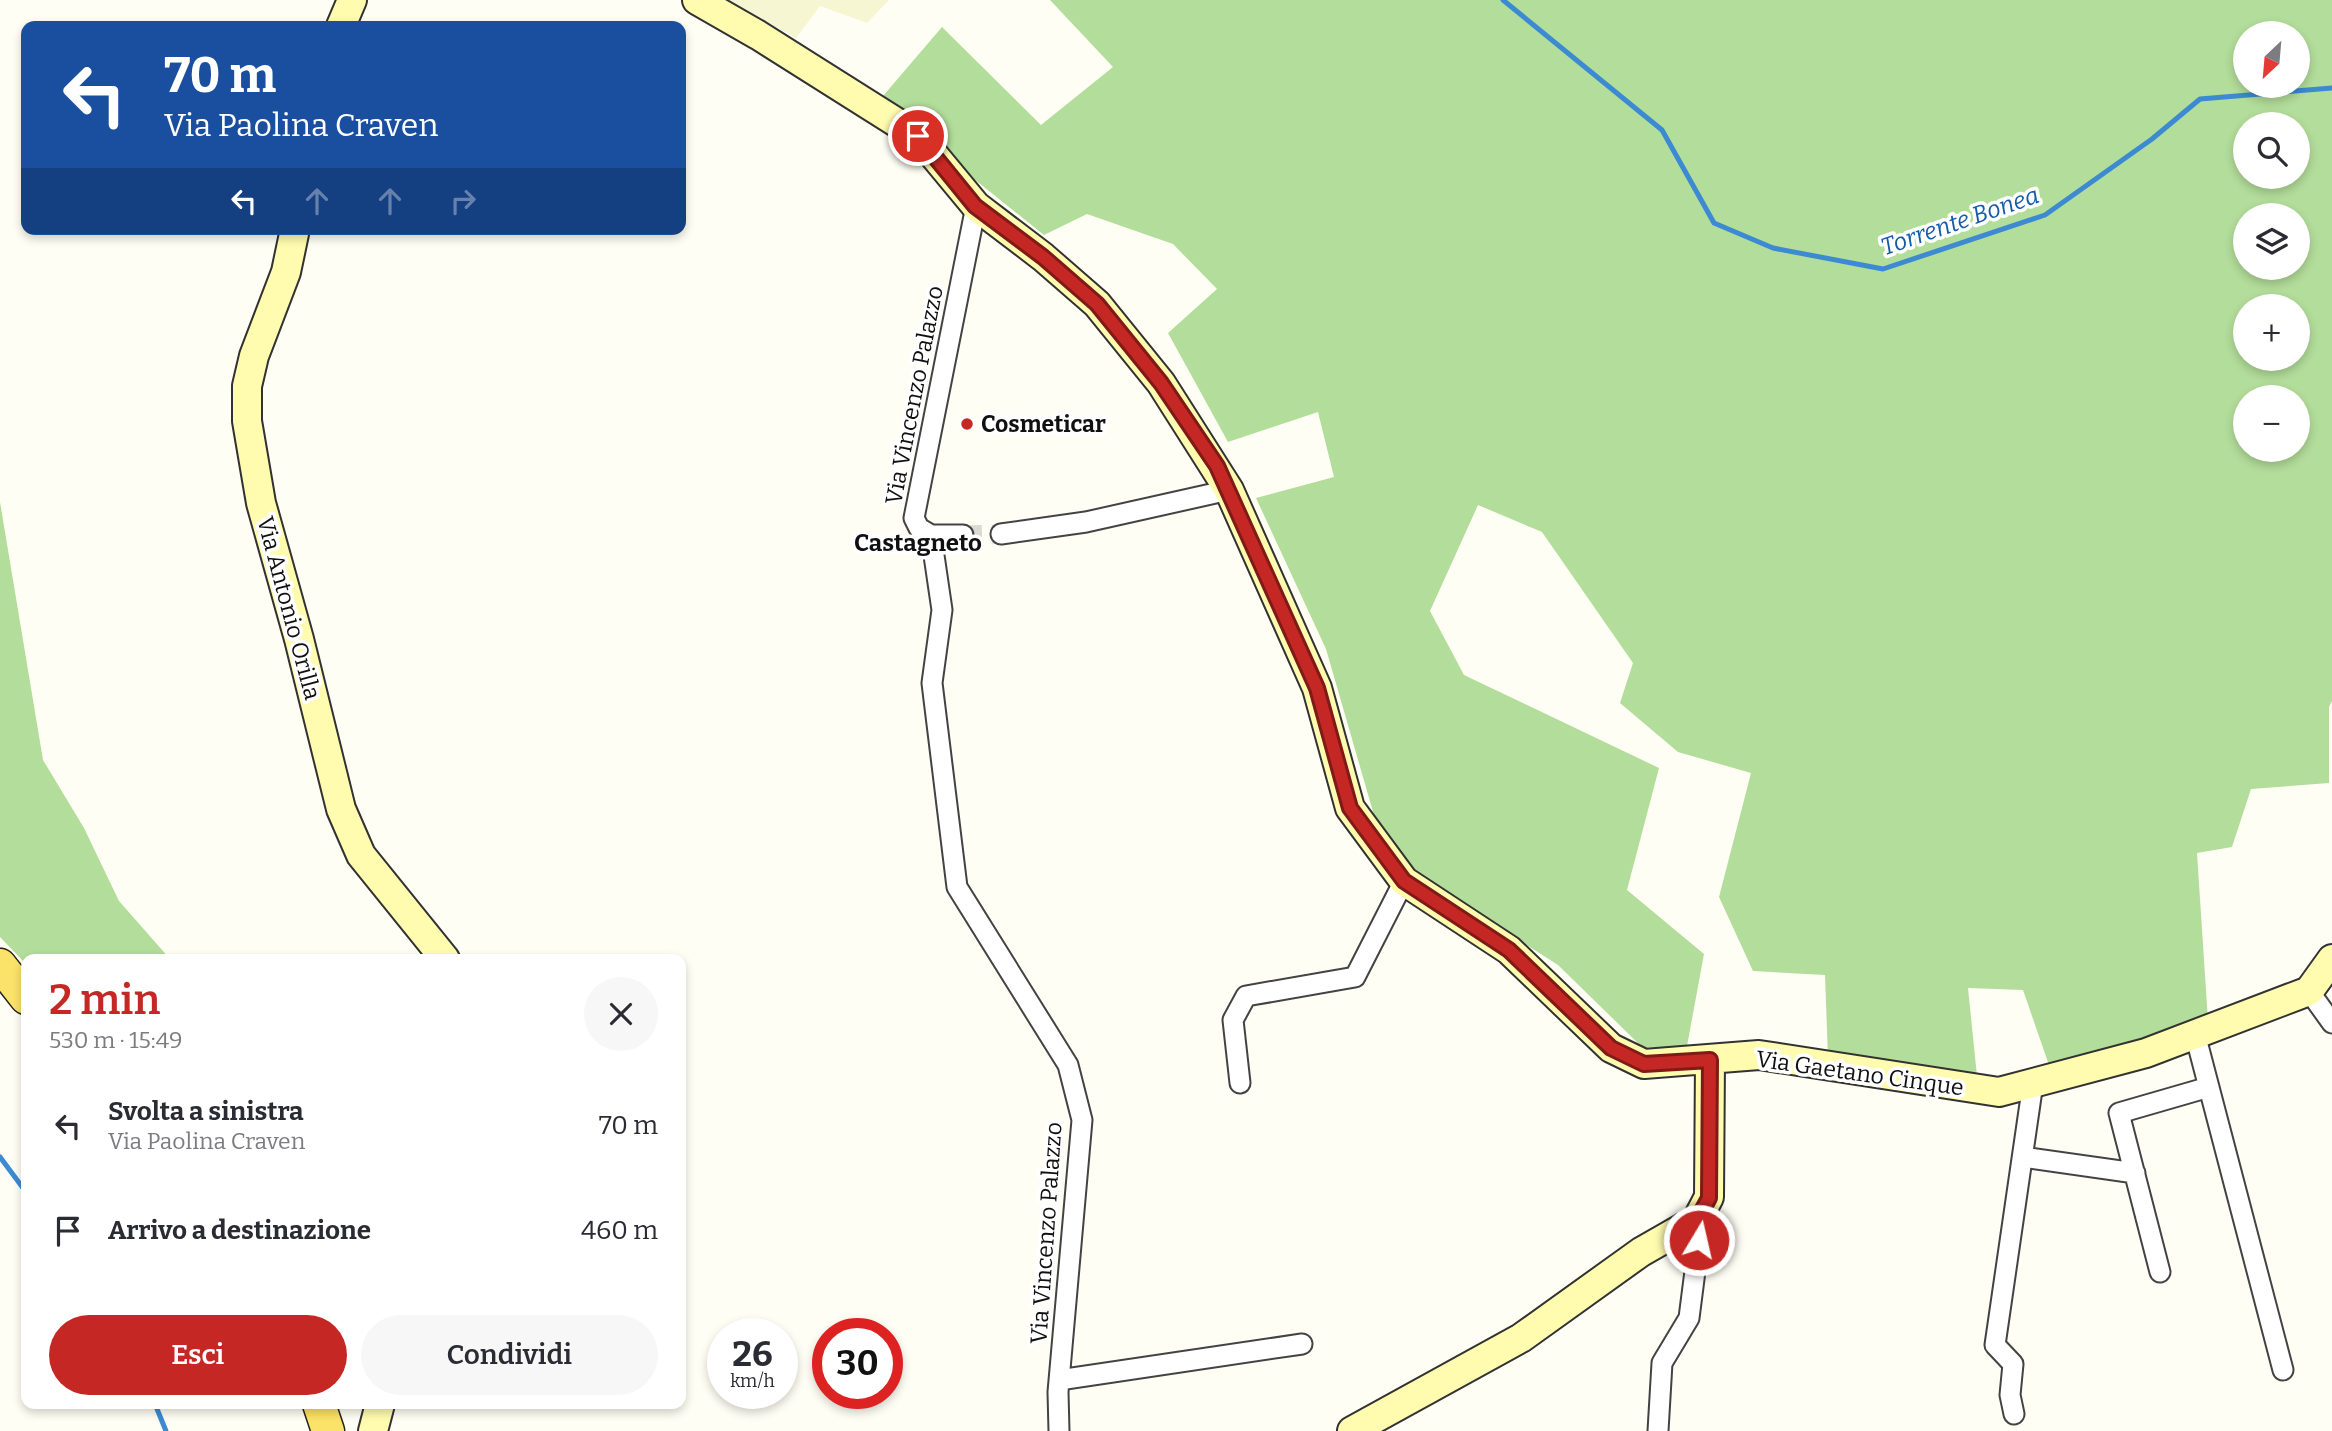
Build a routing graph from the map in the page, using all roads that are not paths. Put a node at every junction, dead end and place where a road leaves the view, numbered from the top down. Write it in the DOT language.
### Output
graph roads {
  1 [pos="352,0"];
  2 [pos="697,0"];
  3 [pos="343,21"];
  4 [pos="975,206"];
  5 [pos="294,235"];
  6 [pos="1229,489"];
  7 [pos="1001,534"];
  8 [pos="931,535"];
  9 [pos="963,535"];
  10 [pos="1404,881"];
  11 [pos="441,954"];
  12 [pos="2332,960"];
  13 [pos="0,965"];
  14 [pos="2309,991"];
  15 [pos="21,992"];
  16 [pos="2332,1023"];
  17 [pos="2195,1034"];
  18 [pos="1710,1060"];
  19 [pos="1240,1083"];
  20 [pos="2033,1083"];
  21 [pos="2209,1087"];
  22 [pos="2023,1157"];
  23 [pos="2135,1173"];
  24 [pos="1697,1220"];
  25 [pos="2160,1272"];
  26 [pos="1302,1343"];
  27 [pos="2283,1370"];
  28 [pos="1059,1380"];
  29 [pos="321,1409"];
  30 [pos="379,1409"];
  31 [pos="2014,1414"];
  32 [pos="328,1431"];
  33 [pos="373,1431"];
  34 [pos="1059,1431"];
  35 [pos="1352,1431"];
  36 [pos="1658,1431"];
  1 -- 3 [label="street"];
  2 -- 4 [label="street"];
  4 -- 6 [label="street"];
  4 -- 8 [label="street, Via Vincenzo Palazzo"];
  5 -- 11 [label="street, Via Antonio Orilla"];
  6 -- 7 [label="street"];
  6 -- 10 [label="street"];
  8 -- 9 [label="street"];
  8 -- 28 [label="street, Via Vincenzo Palazzo"];
  10 -- 18 [label="street, Via Gaetano Cinque"];
  10 -- 19 [label="street"];
  12 -- 14 [label="street"];
  13 -- 15 [label="main road"];
  14 -- 16 [label="street"];
  14 -- 17 [label="street, Via Gaetano Cinque"];
  17 -- 20 [label="street, Via Gaetano Cinque"];
  17 -- 21 [label="street"];
  18 -- 20 [label="street, Via Gaetano Cinque"];
  18 -- 24 [label="street"];
  20 -- 22 [label="street"];
  21 -- 23 [label="street"];
  21 -- 27 [label="street"];
  22 -- 23 [label="street"];
  22 -- 31 [label="street"];
  23 -- 25 [label="street"];
  24 -- 35 [label="street"];
  24 -- 36 [label="street"];
  26 -- 28 [label="street"];
  28 -- 34 [label="street, Via Vincenzo Palazzo"];
  29 -- 32 [label="main road"];
  30 -- 33 [label="street"];
}
